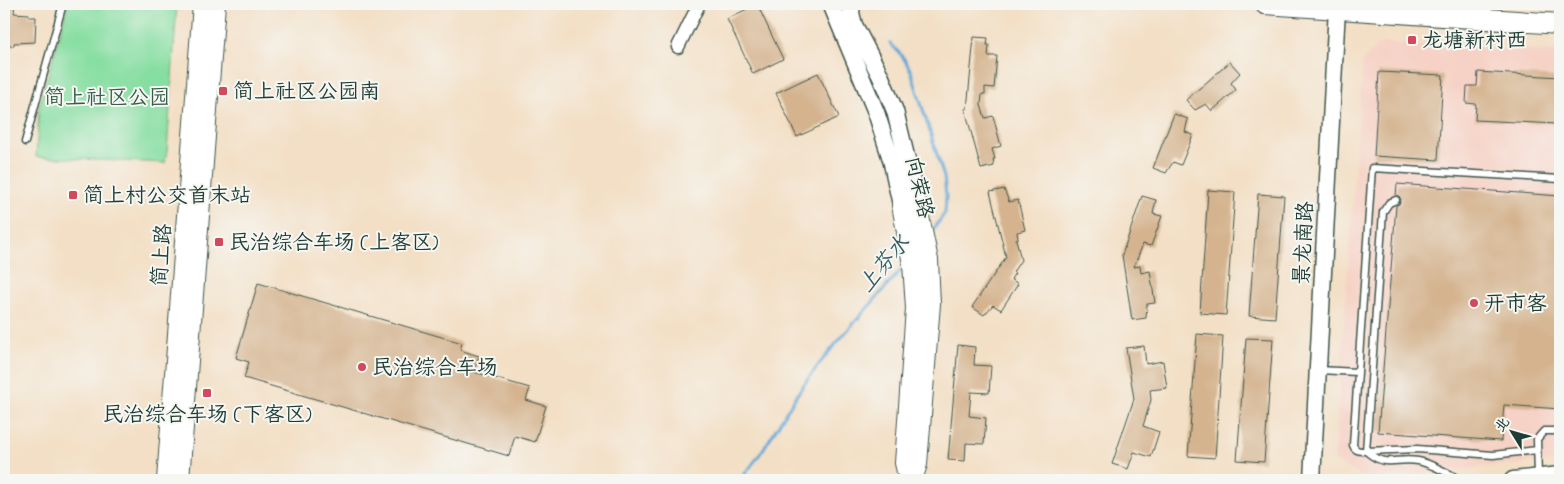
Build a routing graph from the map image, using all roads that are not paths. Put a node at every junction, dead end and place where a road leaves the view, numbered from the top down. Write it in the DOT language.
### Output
graph roads {
  1 [pos="63,4"];
  2 [pos="202,4"];
  3 [pos="216,4"];
  4 [pos="699,4"];
  5 [pos="831,4"];
  6 [pos="852,4"];
  7 [pos="1265,4"];
  8 [pos="1337,8"];
  9 [pos="1560,24"];
  10 [pos="678,46"];
  11 [pos="25,142"];
  12 [pos="1560,179"];
  13 [pos="915,193"];
  14 [pos="1396,200"];
  15 [pos="901,205"];
  16 [pos="1318,370"];
  17 [pos="1358,372"];
  18 [pos="1560,431"];
  19 [pos="1537,450"];
  20 [pos="1366,451"];
  21 [pos="1560,475"];
  22 [pos="1538,478"];
  23 [pos="166,480"];
  24 [pos="180,480"];
  25 [pos="908,480"];
  26 [pos="913,480"];
  27 [pos="1312,480"];
  28 [pos="1461,480"];
  29 [pos="1513,480"];
  1 -- 11 [label="lane"];
  2 -- 23 [label="main road, 简上路"];
  3 -- 24 [label="main road, 简上路"];
  4 -- 10 [label="street"];
  5 -- 15 [label="street, 向荣路"];
  6 -- 13 [label="street, 向荣路"];
  7 -- 8 [label="main road"];
  8 -- 9 [label="main road"];
  8 -- 16 [label="street, 景龙南路"];
  12 -- 17 [label="lane"];
  13 -- 26 [label="main road, 向荣路"];
  14 -- 20 [label="lane"];
  15 -- 25 [label="main road, 向荣路"];
  16 -- 17 [label="lane"];
  16 -- 27 [label="street, 景龙南路"];
  17 -- 20 [label="lane"];
  18 -- 19 [label="lane"];
  19 -- 20 [label="lane"];
  19 -- 22 [label="lane"];
  20 -- 28 [label="lane"];
  21 -- 22 [label="street"];
  22 -- 29 [label="street"];
}
